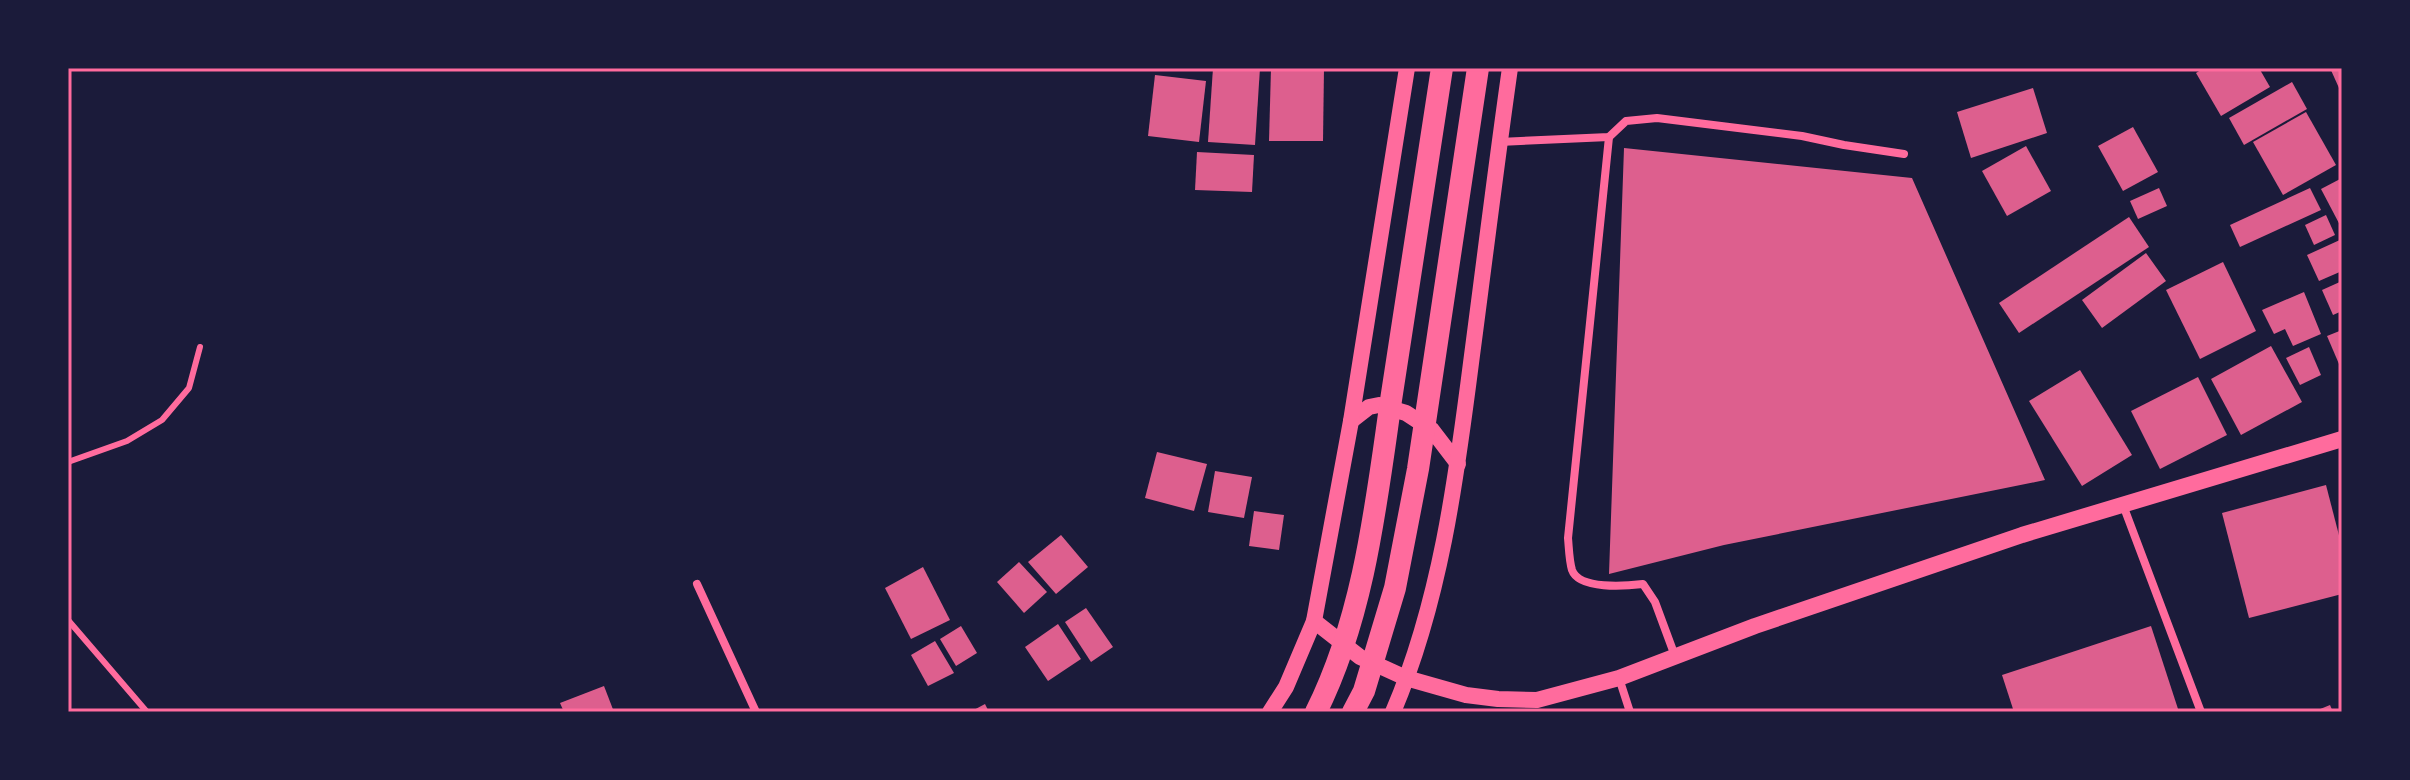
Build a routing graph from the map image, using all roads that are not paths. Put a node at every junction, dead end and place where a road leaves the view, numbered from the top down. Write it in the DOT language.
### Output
graph roads {
  1 [pos="1407,68"];
  2 [pos="1442,68"];
  3 [pos="1478,68"];
  4 [pos="1510,68"];
  5 [pos="1609,137"];
  6 [pos="1499,142"];
  7 [pos="1904,154"];
  8 [pos="200,347"];
  9 [pos="1351,421"];
  10 [pos="2342,439"];
  11 [pos="68,462"];
  12 [pos="1458,464"];
  13 [pos="2123,505"];
  14 [pos="697,584"];
  15 [pos="68,620"];
  16 [pos="1314,621"];
  17 [pos="1675,656"];
  18 [pos="1406,678"];
  19 [pos="1619,678"];
  20 [pos="1537,700"];
  21 [pos="147,712"];
  22 [pos="756,712"];
  23 [pos="1270,712"];
  24 [pos="1316,712"];
  25 [pos="1353,712"];
  26 [pos="1393,712"];
  27 [pos="1515,712"];
  28 [pos="1630,712"];
  29 [pos="2201,712"];
  1 -- 9 [label="main road"];
  2 -- 24 [label="highway"];
  3 -- 25 [label="highway"];
  4 -- 6 [label="main road"];
  5 -- 6 [label="street"];
  5 -- 7 [label="street"];
  5 -- 17 [label="street"];
  6 -- 12 [label="main road"];
  8 -- 11 [label="lane"];
  9 -- 12 [label="main road"];
  9 -- 16 [label="main road"];
  10 -- 13 [label="main road"];
  12 -- 18 [label="main road"];
  13 -- 17 [label="main road"];
  13 -- 29 [label="street"];
  14 -- 22 [label="street"];
  15 -- 21 [label="lane"];
  16 -- 18 [label="main road"];
  16 -- 23 [label="main road"];
  17 -- 19 [label="main road"];
  18 -- 20 [label="main road"];
  18 -- 26 [label="main road"];
  19 -- 20 [label="main road"];
  19 -- 28 [label="street"];
  20 -- 27 [label="main road"];
}
